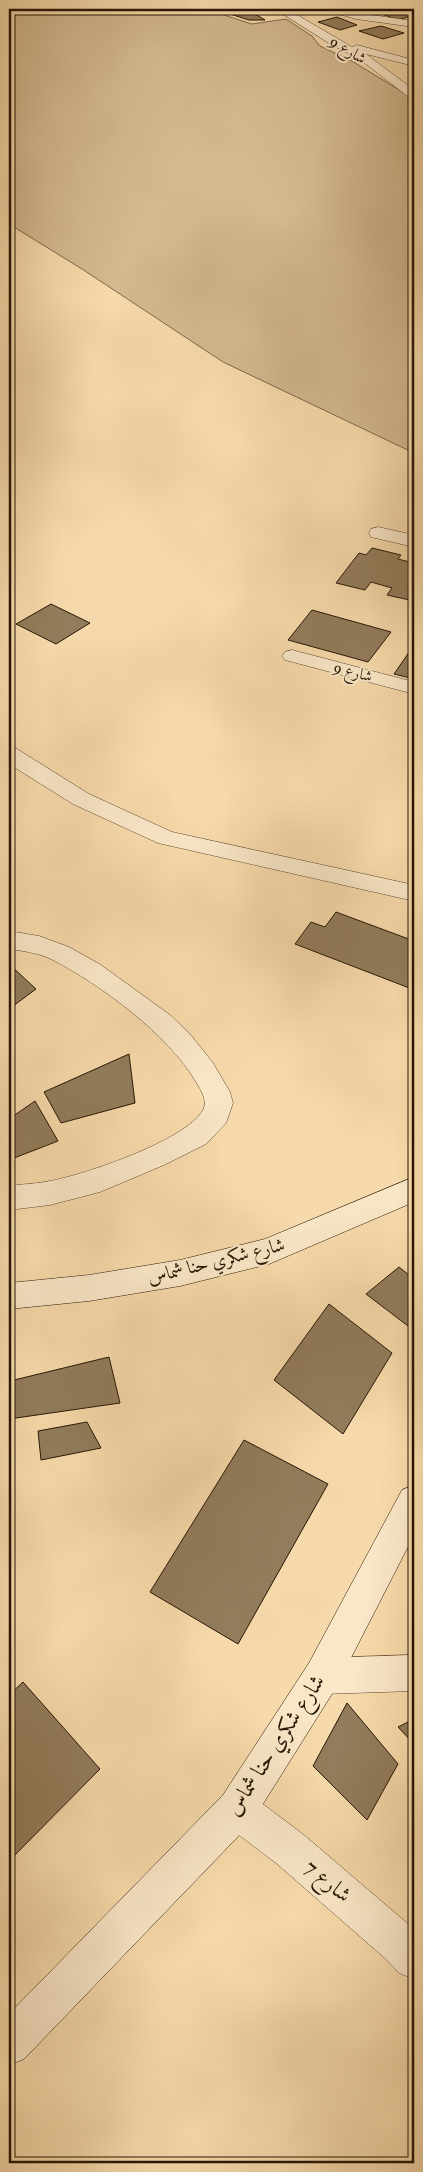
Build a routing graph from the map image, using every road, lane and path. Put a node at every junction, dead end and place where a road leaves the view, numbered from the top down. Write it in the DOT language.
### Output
graph roads {
  1 [pos="280,9"];
  2 [pos="332,9"];
  3 [pos="414,24"];
  4 [pos="336,44"];
  5 [pos="414,62"];
  6 [pos="414,95"];
  7 [pos="378,533"];
  8 [pos="414,541"];
  9 [pos="292,656"];
  10 [pos="414,688"];
  11 [pos="9,754"];
  12 [pos="414,893"];
  13 [pos="9,940"];
  14 [pos="414,1189"];
  15 [pos="9,1198"];
  16 [pos="9,1296"];
  17 [pos="414,1501"];
  18 [pos="414,1674"];
  19 [pos="322,1676"];
  20 [pos="237,1809"];
  21 [pos="414,1958"];
  22 [pos="9,2044"];
  1 -- 4 [label="street, شارع 9"];
  2 -- 3 [label="street"];
  4 -- 5 [label="street"];
  4 -- 6 [label="street, شارع 9"];
  7 -- 8 [label="street"];
  9 -- 10 [label="street, شارع 9"];
  11 -- 12 [label="street"];
  13 -- 15 [label="street"];
  14 -- 16 [label="street, شارع شكري حنا شماس"];
  17 -- 19 [label="street, شارع شكري حنا شماس"];
  18 -- 19 [label="street"];
  19 -- 20 [label="street, شارع شكري حنا شماس"];
  20 -- 21 [label="street, شارع 7"];
  20 -- 22 [label="street, شارع شكري حنا شماس"];
}
